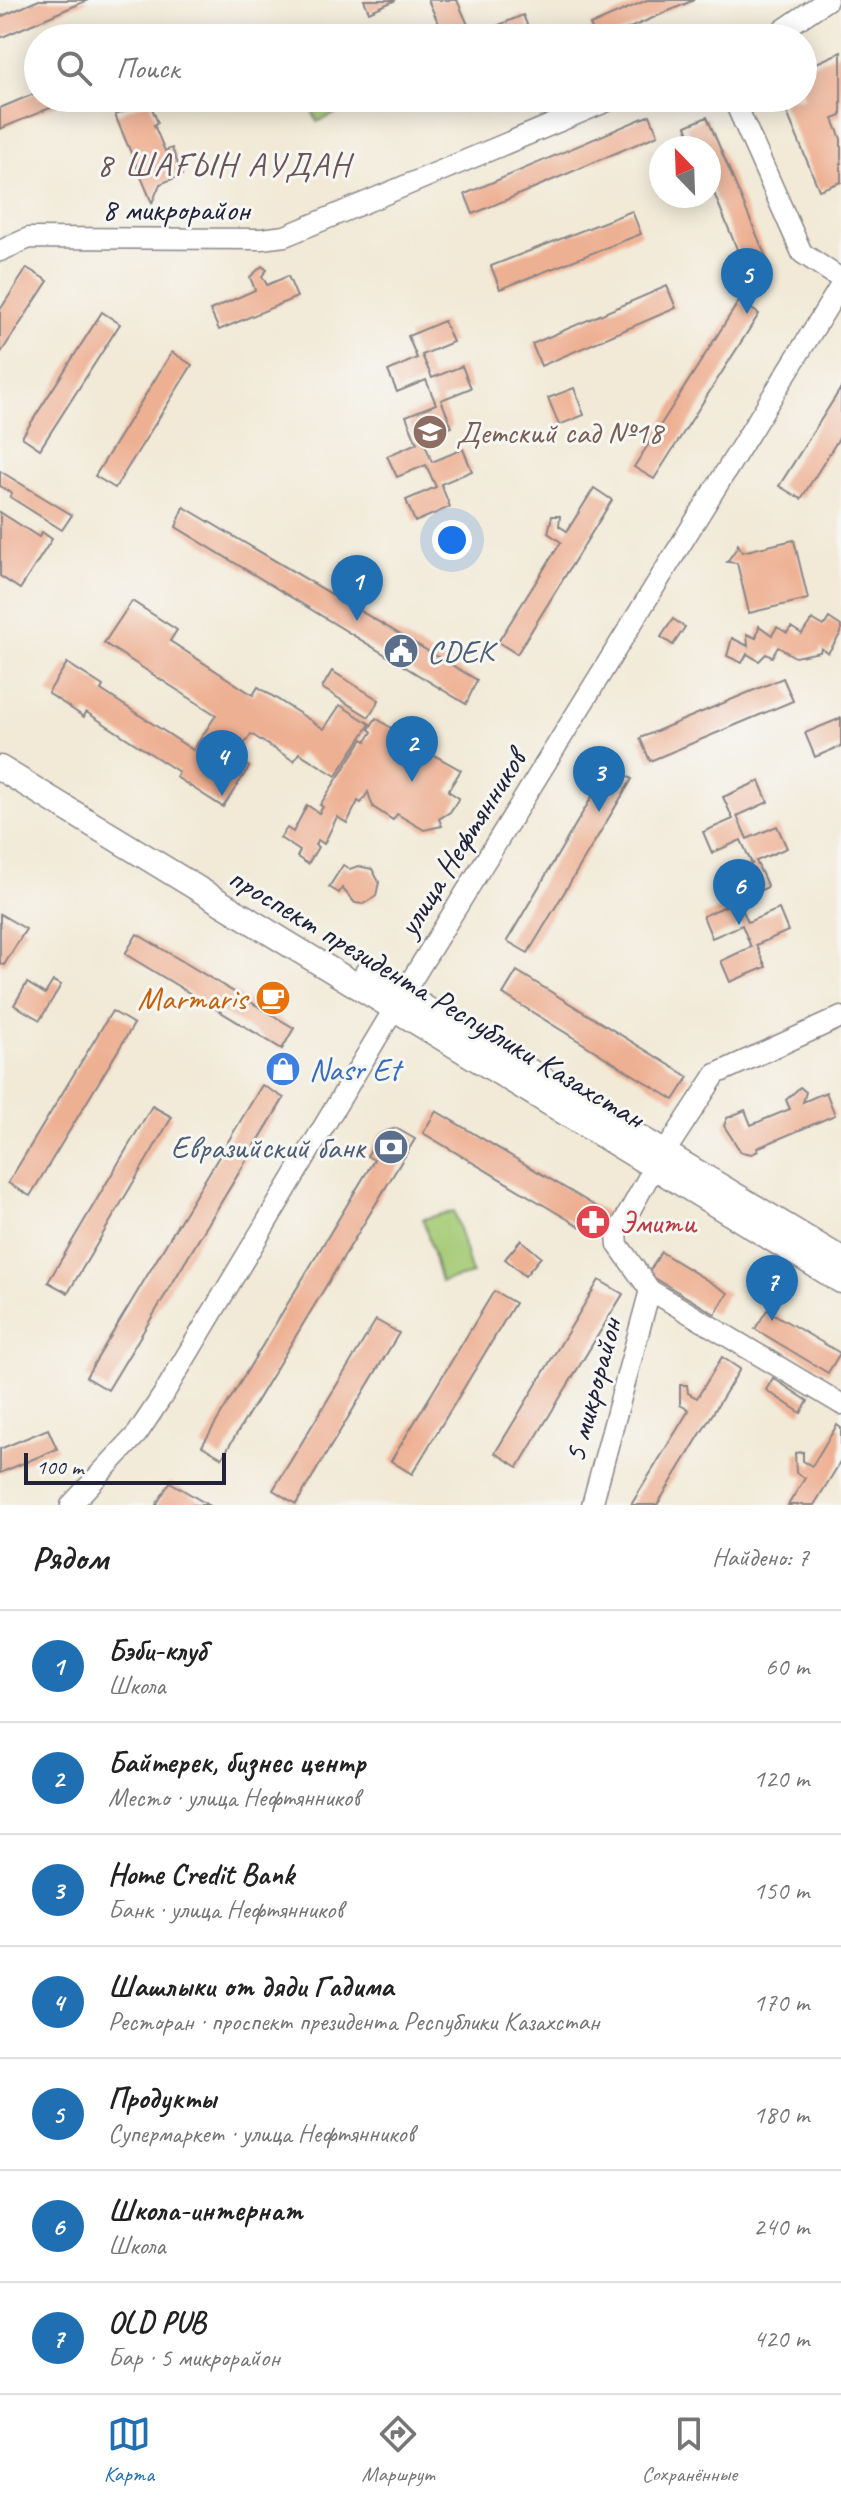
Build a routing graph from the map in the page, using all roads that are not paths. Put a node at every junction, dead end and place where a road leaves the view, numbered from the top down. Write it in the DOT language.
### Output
graph roads {
  1 [pos="827,0"];
  2 [pos="792,24"];
  3 [pos="582,112"];
  4 [pos="739,112"];
  5 [pos="0,251"];
  6 [pos="841,282"];
  7 [pos="0,749"];
  8 [pos="0,768"];
  9 [pos="398,1001"];
  10 [pos="841,1017"];
  11 [pos="659,1160"];
  12 [pos="841,1259"];
  13 [pos="841,1281"];
  14 [pos="650,1290"];
  15 [pos="841,1404"];
  16 [pos="71,1505"];
  17 [pos="592,1505"];
  1 -- 2 [label="street"];
  3 -- 5 [label="street, 8 микрорайон"];
  4 -- 6 [label="street"];
  6 -- 9 [label="street, улица Нефтянников"];
  7 -- 9 [label="main road, проспект президента Республики Казахстан"];
  8 -- 9 [label="main road, проспект президента Республики Казахстан"];
  9 -- 11 [label="main road, проспект президента Республики Казахстан"];
  9 -- 16 [label="street, улица Нефтянников"];
  10 -- 11 [label="street"];
  11 -- 12 [label="main road, проспект президента Республики Казахстан"];
  11 -- 13 [label="main road, проспект президента Республики Казахстан"];
  11 -- 14 [label="street, 5 микрорайон"];
  14 -- 15 [label="street, 5 микрорайон"];
  14 -- 17 [label="street, 5 микрорайон"];
}
